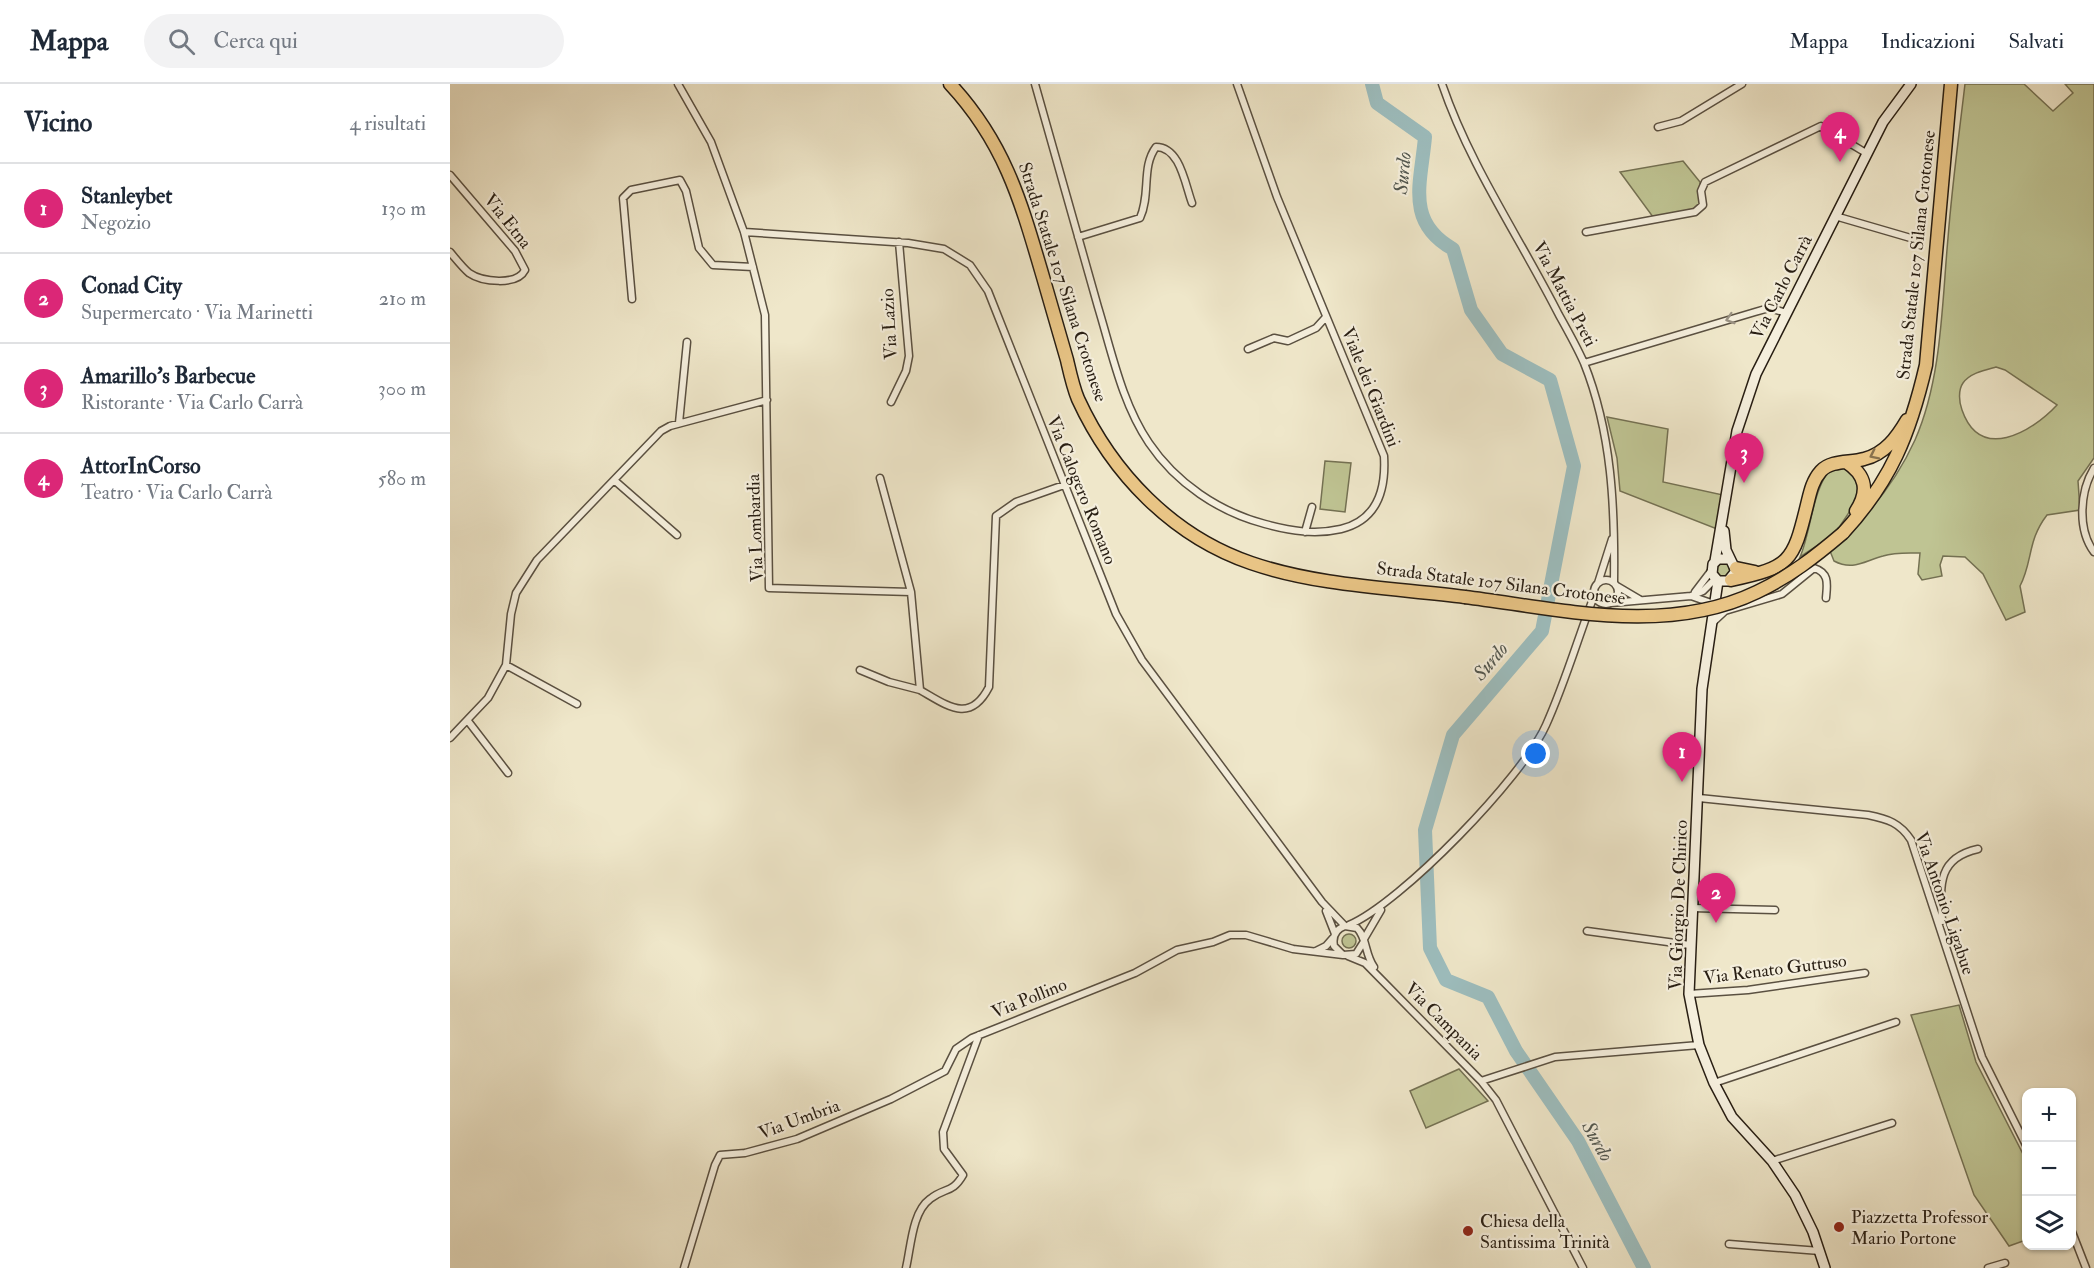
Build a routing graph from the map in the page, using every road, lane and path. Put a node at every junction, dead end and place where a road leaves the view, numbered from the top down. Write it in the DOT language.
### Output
graph roads {
  1 [pos="678,84"];
  2 [pos="950,84"];
  3 [pos="1035,84"];
  4 [pos="1237,84"];
  5 [pos="1442,84"];
  6 [pos="1742,84"];
  7 [pos="1911,84"];
  8 [pos="1951,84"];
  9 [pos="1958,84"];
  10 [pos="1659,127"];
  11 [pos="1946,148"];
  12 [pos="1866,153"];
  13 [pos="450,175"];
  14 [pos="1192,203"];
  15 [pos="1835,216"];
  16 [pos="744,232"];
  17 [pos="1586,232"];
  18 [pos="1078,237"];
  19 [pos="1914,239"];
  20 [pos="899,242"];
  21 [pos="450,252"];
  22 [pos="753,267"];
  23 [pos="632,299"];
  24 [pos="1787,312"];
  25 [pos="1326,317"];
  26 [pos="687,342"];
  27 [pos="1248,349"];
  28 [pos="1584,363"];
  29 [pos="767,400"];
  30 [pos="1918,401"];
  31 [pos="891,402"];
  32 [pos="679,423"];
  33 [pos="1846,462"];
  34 [pos="2094,468"];
  35 [pos="880,478"];
  36 [pos="614,480"];
  37 [pos="1064,485"];
  38 [pos="1312,507"];
  39 [pos="1723,522"];
  40 [pos="1305,532"];
  41 [pos="1614,533"];
  42 [pos="1843,533"];
  43 [pos="677,535"];
  44 [pos="2094,552"];
  45 [pos="1715,561"];
  46 [pos="1724,574"];
  47 [pos="1598,583"];
  48 [pos="1615,584"];
  49 [pos="911,592"];
  50 [pos="1594,596"];
  51 [pos="1690,596"];
  52 [pos="1826,598"];
  53 [pos="1639,600"];
  54 [pos="1611,603"];
  55 [pos="1601,604"];
  56 [pos="1714,604"];
  57 [pos="1711,620"];
  58 [pos="1579,636"];
  59 [pos="506,665"];
  60 [pos="861,669"];
  61 [pos="920,690"];
  62 [pos="576,704"];
  63 [pos="468,721"];
  64 [pos="450,738"];
  65 [pos="508,773"];
  66 [pos="1699,798"];
  67 [pos="1978,849"];
  68 [pos="1322,902"];
  69 [pos="1384,904"];
  70 [pos="1692,908"];
  71 [pos="1775,910"];
  72 [pos="1347,925"];
  73 [pos="1942,930"];
  74 [pos="1587,931"];
  75 [pos="1334,936"];
  76 [pos="1364,941"];
  77 [pos="1690,945"];
  78 [pos="1313,952"];
  79 [pos="1346,955"];
  80 [pos="1864,973"];
  81 [pos="1385,982"];
  82 [pos="1689,994"];
  83 [pos="1896,1022"];
  84 [pos="979,1035"];
  85 [pos="1699,1045"];
  86 [pos="1481,1081"];
  87 [pos="1714,1083"];
  88 [pos="1892,1124"];
  89 [pos="2024,1142"];
  90 [pos="1772,1161"];
  91 [pos="2076,1242"];
  92 [pos="1729,1244"];
  93 [pos="1820,1251"];
  94 [pos="2005,1263"];
  95 [pos="684,1268"];
  96 [pos="906,1268"];
  97 [pos="1583,1268"];
  98 [pos="1825,1268"];
  99 [pos="1988,1268"];
  100 [pos="2086,1268"];
  1 -- 16 [label="street"];
  2 -- 42 [label="highway, Strada Statale 107 Silana Crotonese, bridge"];
  3 -- 18 [label="street, Viale dei Giardini"];
  4 -- 25 [label="street, Viale dei Giardini"];
  5 -- 28 [label="street, Via Mattia Preti"];
  6 -- 10 [label="street"];
  7 -- 12 [label="main road, Via Carlo Carrà"];
  8 -- 11 [label="highway, Strada Statale 107 Silana Crotonese"];
  9 -- 11 [label="highway"];
  11 -- 30 [label="highway, Strada Statale 107 Silana Crotonese"];
  12 -- 15 [label="main road, Via Carlo Carrà"];
  12 -- 17 [label="street"];
  13 -- 21 [label="street, Via Etna"];
  14 -- 18 [label="street"];
  15 -- 19 [label="street"];
  15 -- 24 [label="main road, Via Carlo Carrà"];
  16 -- 20 [label="street, Via Calogero Romano"];
  16 -- 22 [label="street"];
  18 -- 40 [label="street, Viale dei Giardini"];
  20 -- 31 [label="street, Via Lazio"];
  20 -- 37 [label="street, Via Calogero Romano"];
  22 -- 23 [label="street"];
  22 -- 29 [label="street"];
  24 -- 28 [label="street, one-way"];
  24 -- 39 [label="main road, Via Carlo Carrà"];
  25 -- 27 [label="street"];
  25 -- 40 [label="street, Viale dei Giardini"];
  26 -- 32 [label="street"];
  28 -- 41 [label="street, Via Mattia Preti"];
  29 -- 32 [label="street"];
  29 -- 49 [label="street, Via Lombardia"];
  30 -- 33 [label="highway, one-way"];
  30 -- 42 [label="highway, Strada Statale 107 Silana Crotonese"];
  32 -- 36 [label="street"];
  33 -- 42 [label="highway"];
  33 -- 46 [label="highway"];
  34 -- 44 [label="street"];
  35 -- 49 [label="street"];
  36 -- 43 [label="street"];
  36 -- 59 [label="street"];
  37 -- 61 [label="street"];
  37 -- 68 [label="street, Via Calogero Romano"];
  38 -- 40 [label="street"];
  39 -- 45 [label="main road, Via Carlo Carrà"];
  39 -- 46 [label="main road, Via Carlo Carrà"];
  41 -- 47 [label="street, Via Mattia Preti"];
  41 -- 48 [label="street, Via Mattia Preti"];
  45 -- 46 [label="main road, Via Carlo Carrà"];
  45 -- 46 [label="main road"];
  46 -- 51 [label="street"];
  46 -- 56 [label="main road, Via Giorgio De Chirico"];
  46 -- 57 [label="main road"];
  47 -- 48 [label="street"];
  47 -- 50 [label="street, Via Mattia Preti"];
  48 -- 53 [label="street"];
  48 -- 54 [label="street, Via Mattia Preti"];
  49 -- 61 [label="street"];
  50 -- 55 [label="street"];
  50 -- 58 [label="street, Via Mattia Preti"];
  51 -- 53 [label="street"];
  51 -- 56 [label="street"];
  52 -- 57 [label="street"];
  53 -- 54 [label="street"];
  54 -- 55 [label="street"];
  55 -- 58 [label="street"];
  56 -- 57 [label="main road, Via Giorgio De Chirico"];
  57 -- 66 [label="main road, Via Giorgio De Chirico"];
  58 -- 69 [label="street"];
  59 -- 62 [label="street"];
  59 -- 63 [label="street"];
  60 -- 61 [label="street"];
  63 -- 64 [label="street"];
  63 -- 65 [label="street"];
  66 -- 70 [label="main road, Via Giorgio De Chirico"];
  66 -- 73 [label="street, Via Antonio Ligabue"];
  67 -- 73 [label="street"];
  68 -- 72 [label="street"];
  68 -- 75 [label="street"];
  69 -- 72 [label="street"];
  69 -- 76 [label="street"];
  70 -- 71 [label="street"];
  70 -- 77 [label="main road, Via Giorgio De Chirico"];
  72 -- 75 [label="street"];
  72 -- 76 [label="street"];
  73 -- 89 [label="street, Via Antonio Ligabue"];
  74 -- 77 [label="street"];
  75 -- 78 [label="street"];
  75 -- 79 [label="street"];
  76 -- 79 [label="street"];
  76 -- 81 [label="street, Via Campania"];
  77 -- 82 [label="main road, Via Giorgio De Chirico"];
  78 -- 79 [label="street, Via Pollino"];
  78 -- 84 [label="street, Via Pollino"];
  79 -- 81 [label="street, Via Campania"];
  80 -- 82 [label="street, Via Renato Guttuso"];
  81 -- 86 [label="street, Via Campania"];
  82 -- 85 [label="main road, Via Giorgio De Chirico"];
  83 -- 87 [label="street"];
  84 -- 95 [label="street, Via Umbria"];
  84 -- 96 [label="street, Via Pollino"];
  85 -- 86 [label="street"];
  85 -- 87 [label="main road, Via Giorgio De Chirico"];
  86 -- 97 [label="street, Via Campania"];
  87 -- 90 [label="main road, Via Giorgio De Chirico"];
  88 -- 90 [label="street"];
  90 -- 93 [label="main road, Via Giorgio De Chirico"];
  91 -- 100 [label="street"];
  92 -- 93 [label="street"];
  93 -- 98 [label="main road, Via Giorgio De Chirico"];
  94 -- 99 [label="street"];
}
